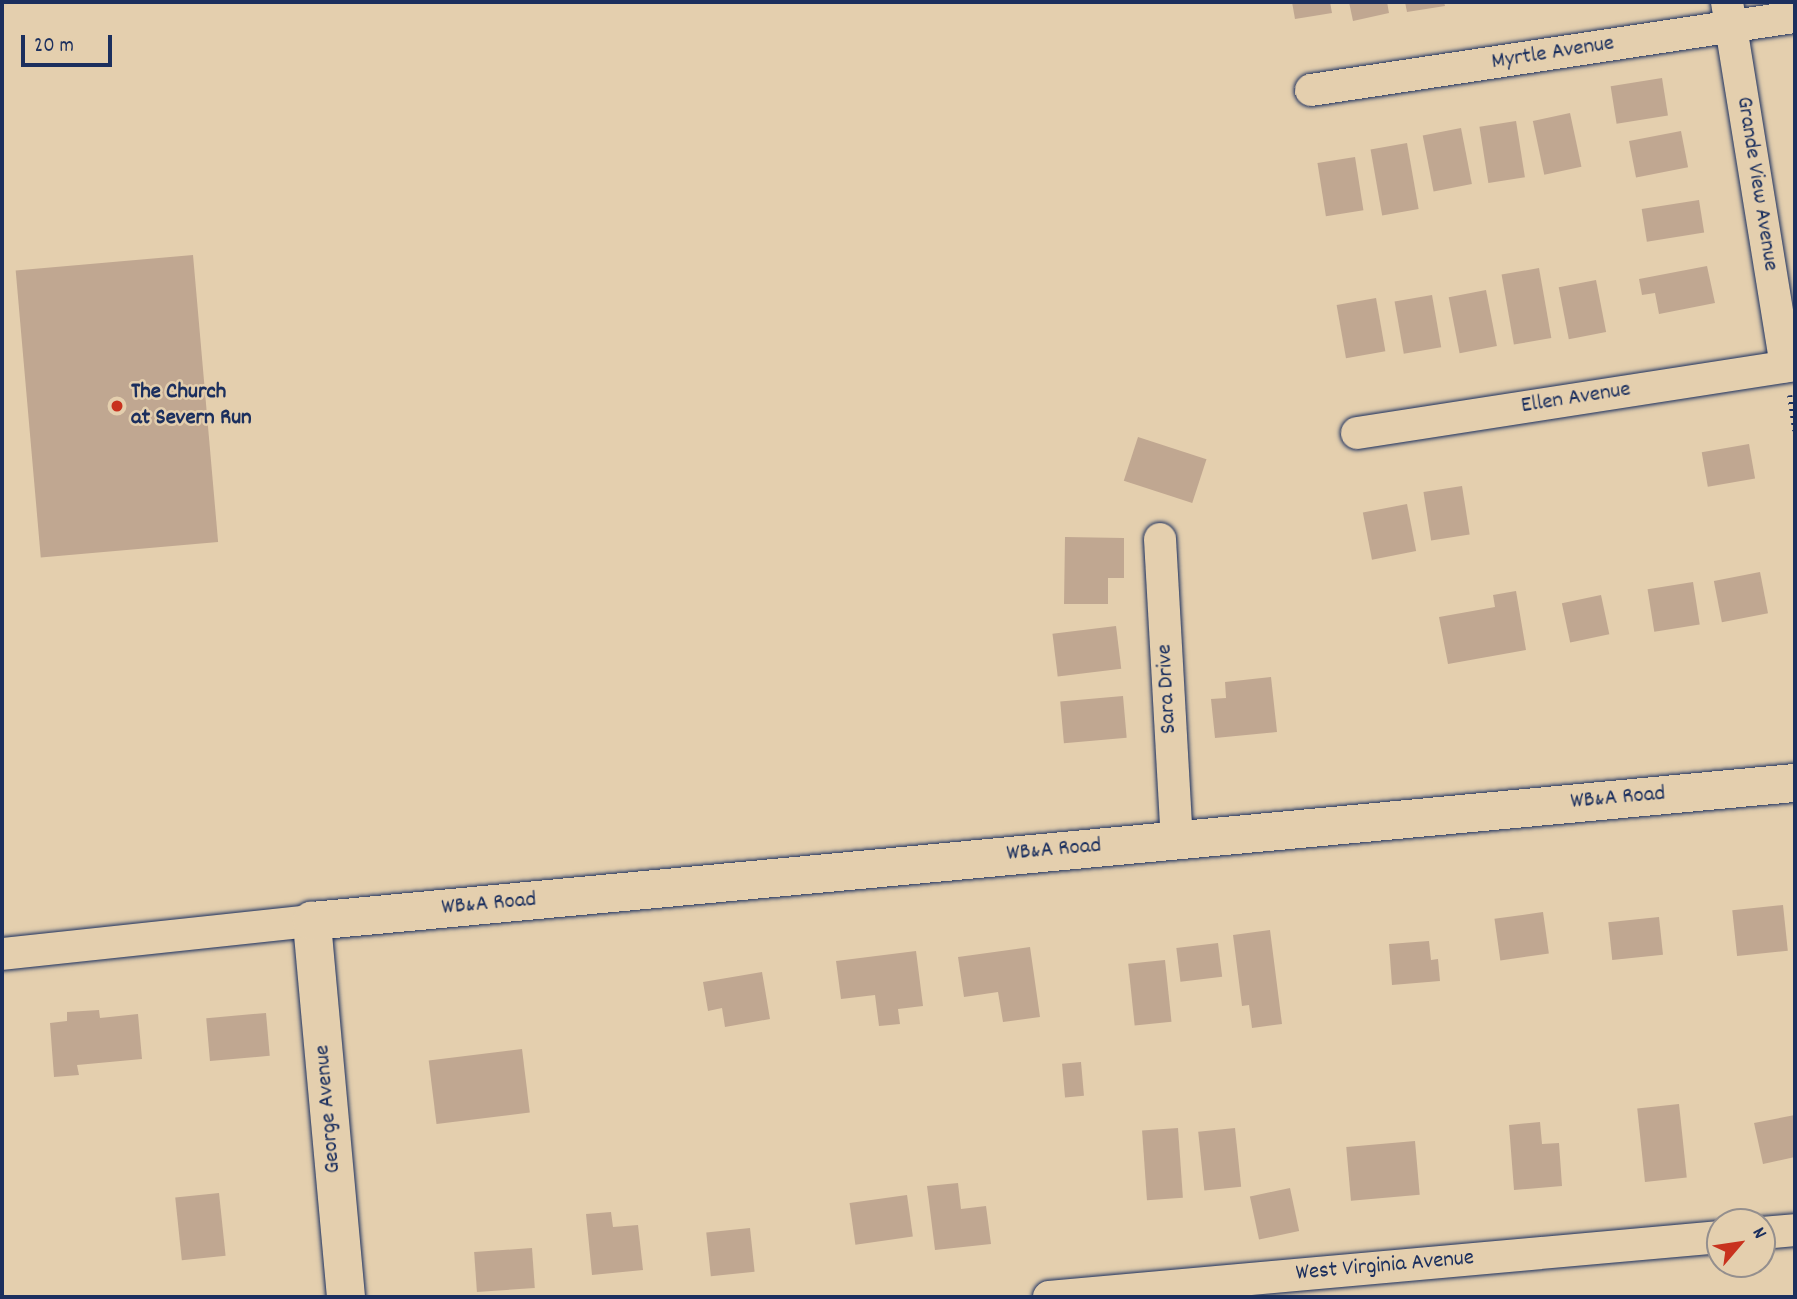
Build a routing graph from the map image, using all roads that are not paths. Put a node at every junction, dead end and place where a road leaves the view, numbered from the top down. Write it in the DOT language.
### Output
graph roads {
  1 [pos="1728,14"];
  2 [pos="1795,17"];
  3 [pos="1311,90"];
  4 [pos="1791,366"];
  5 [pos="1357,433"];
  6 [pos="1160,539"];
  7 [pos="1795,783"];
  8 [pos="1177,839"];
  9 [pos="312,921"];
  10 [pos="2,954"];
  11 [pos="1795,1230"];
  12 [pos="1776,1232"];
  13 [pos="1706,1238"];
  14 [pos="1121,1294"];
  15 [pos="346,1297"];
  16 [pos="1049,1297"];
  1 -- 2 [label="street, Myrtle Avenue"];
  1 -- 3 [label="street, Myrtle Avenue"];
  1 -- 4 [label="street, Grande View Avenue"];
  4 -- 5 [label="street, Ellen Avenue"];
  6 -- 8 [label="street, Sara Drive"];
  7 -- 8 [label="street, WB&A Road"];
  8 -- 9 [label="street, WB&A Road"];
  9 -- 10 [label="street"];
  9 -- 15 [label="street, George Avenue"];
  11 -- 12 [label="street"];
  13 -- 14 [label="street, West Virginia Avenue"];
  14 -- 16 [label="street, West Virginia Avenue"];
}
